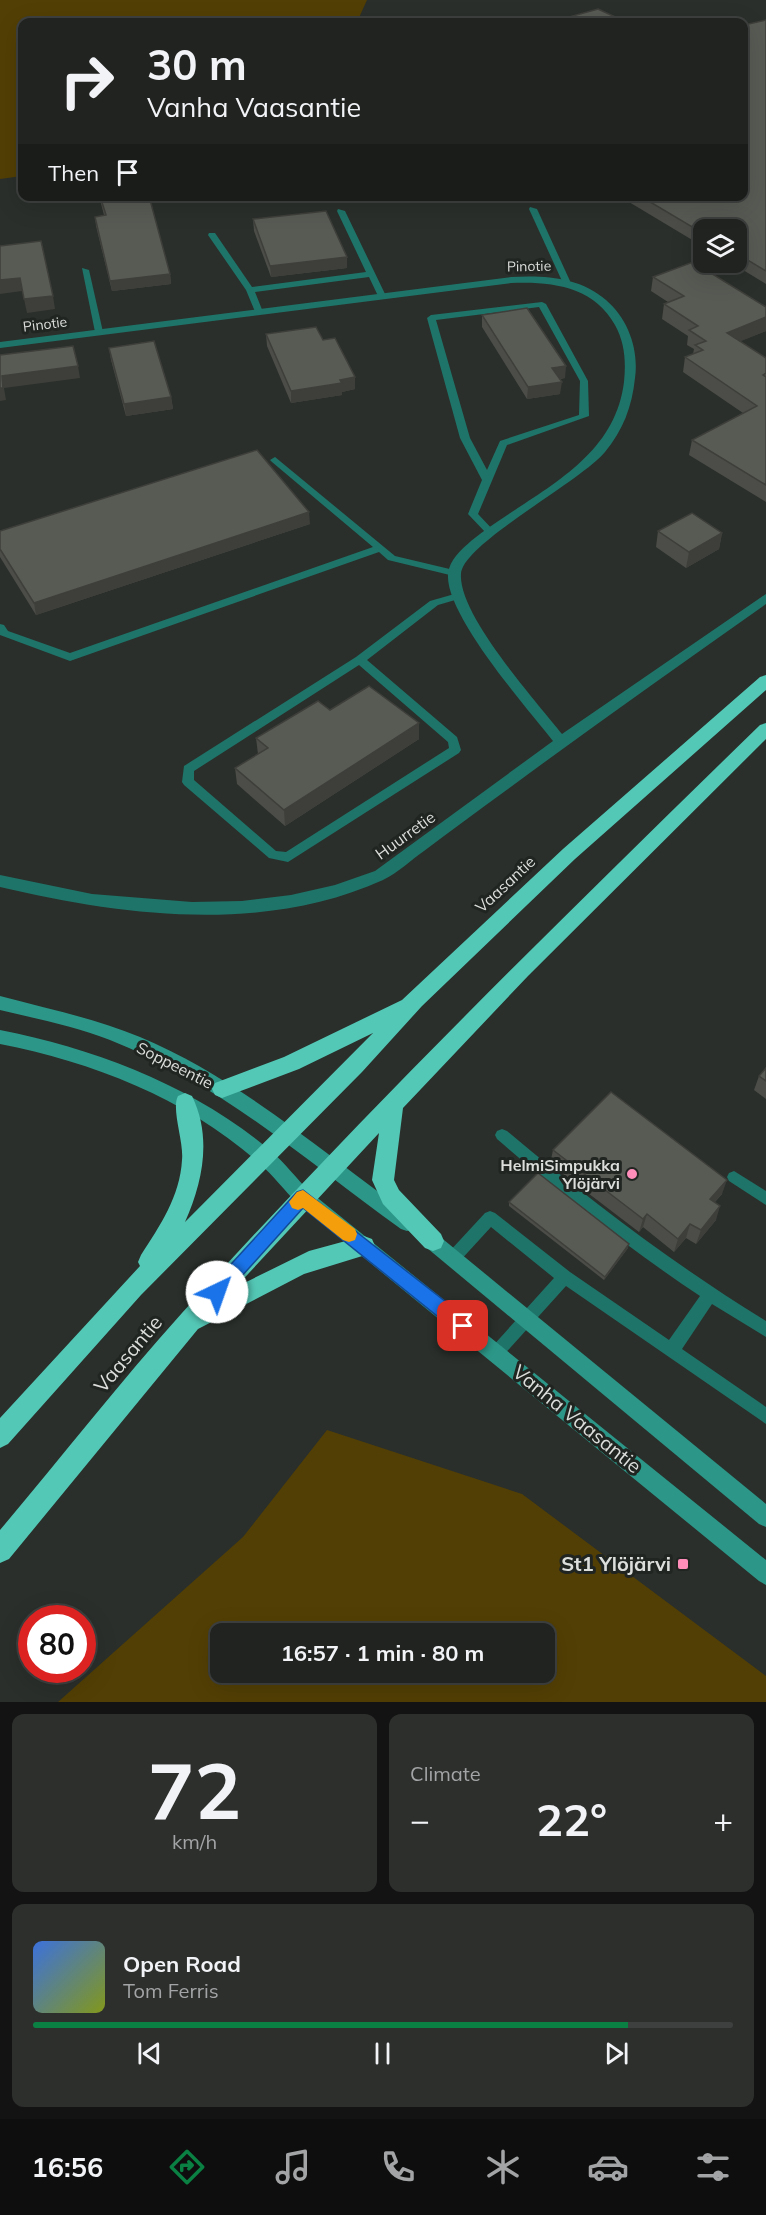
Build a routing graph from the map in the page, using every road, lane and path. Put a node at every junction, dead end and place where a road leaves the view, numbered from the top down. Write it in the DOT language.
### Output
graph roads {
  1 [pos="533,209"];
  2 [pos="341,211"];
  3 [pos="212,235"];
  4 [pos="85,270"];
  5 [pos="371,274"];
  6 [pos="566,281"];
  7 [pos="250,290"];
  8 [pos="381,296"];
  9 [pos="259,312"];
  10 [pos="99,332"];
  11 [pos="0,345"];
  12 [pos="275,460"];
  13 [pos="487,480"];
  14 [pos="490,532"];
  15 [pos="381,548"];
  16 [pos="454,573"];
  17 [pos="458,596"];
  18 [pos="766,598"];
  19 [pos="0,627"];
  20 [pos="360,660"];
  21 [pos="766,681"];
  22 [pos="766,729"];
  23 [pos="561,742"];
  24 [pos="0,881"];
  25 [pos="415,1000"];
  26 [pos="0,1003"];
  27 [pos="0,1036"];
  28 [pos="222,1089"];
  29 [pos="185,1102"];
  30 [pos="393,1102"];
  31 [pos="288,1133"];
  32 [pos="502,1135"];
  33 [pos="265,1157"];
  34 [pos="330,1168"];
  35 [pos="734,1177"];
  36 [pos="303,1197"];
  37 [pos="766,1199"];
  38 [pos="433,1241"];
  39 [pos="364,1246"];
  40 [pos="453,1258"];
  41 [pos="565,1277"];
  42 [pos="133,1288"];
  43 [pos="710,1294"];
  44 [pos="527,1318"];
  45 [pos="188,1323"];
  46 [pos="766,1330"];
  47 [pos="671,1351"];
  48 [pos="496,1353"];
  49 [pos="766,1416"];
  50 [pos="0,1436"];
  51 [pos="766,1517"];
  52 [pos="0,1550"];
  53 [pos="766,1574"];
  1 -- 6 [label="lane"];
  2 -- 5 [label="lane"];
  3 -- 7 [label="lane"];
  4 -- 10 [label="lane"];
  5 -- 7 [label="lane"];
  5 -- 8 [label="lane"];
  6 -- 8 [label="street, Pinotie"];
  6 -- 14 [label="street, Pinotie"];
  7 -- 9 [label="lane"];
  8 -- 9 [label="street, Pinotie"];
  9 -- 10 [label="street, Pinotie"];
  10 -- 11 [label="street, Pinotie"];
  12 -- 15 [label="lane"];
  13 -- 13 [label="lane"];
  13 -- 14 [label="lane"];
  14 -- 16 [label="street, Pinotie"];
  15 -- 16 [label="lane"];
  15 -- 19 [label="lane"];
  16 -- 17 [label="street"];
  17 -- 20 [label="lane"];
  17 -- 23 [label="street"];
  18 -- 23 [label="street, Huurretie"];
  20 -- 20 [label="lane"];
  21 -- 25 [label="highway, Vaasantie"];
  22 -- 30 [label="highway"];
  23 -- 24 [label="street, Huurretie"];
  25 -- 28 [label="highway"];
  25 -- 31 [label="highway, Vaasantie"];
  26 -- 28 [label="main road, Soppeentie"];
  27 -- 29 [label="main road, Soppeentie"];
  28 -- 31 [label="main road, Soppeentie"];
  29 -- 33 [label="main road, Soppeentie"];
  29 -- 42 [label="highway"];
  30 -- 34 [label="highway"];
  30 -- 38 [label="highway"];
  31 -- 33 [label="highway, Vaasantie"];
  31 -- 34 [label="main road, Soppeentie"];
  32 -- 43 [label="lane"];
  33 -- 36 [label="main road, Soppeentie"];
  33 -- 42 [label="highway"];
  34 -- 36 [label="highway, Vaasantie"];
  34 -- 38 [label="main road"];
  35 -- 37 [label="lane"];
  36 -- 39 [label="main road, Vanha Vaasantie"];
  36 -- 45 [label="highway, Vaasantie"];
  38 -- 40 [label="main road"];
  39 -- 45 [label="highway"];
  39 -- 48 [label="main road, Vanha Vaasantie"];
  40 -- 41 [label="lane"];
  40 -- 44 [label="main road"];
  41 -- 44 [label="lane"];
  41 -- 47 [label="lane"];
  42 -- 50 [label="highway"];
  43 -- 46 [label="lane"];
  43 -- 47 [label="lane"];
  44 -- 48 [label="lane"];
  44 -- 51 [label="main road"];
  45 -- 52 [label="highway, Vaasantie"];
  47 -- 49 [label="lane"];
  48 -- 53 [label="main road, Vanha Vaasantie"];
}
